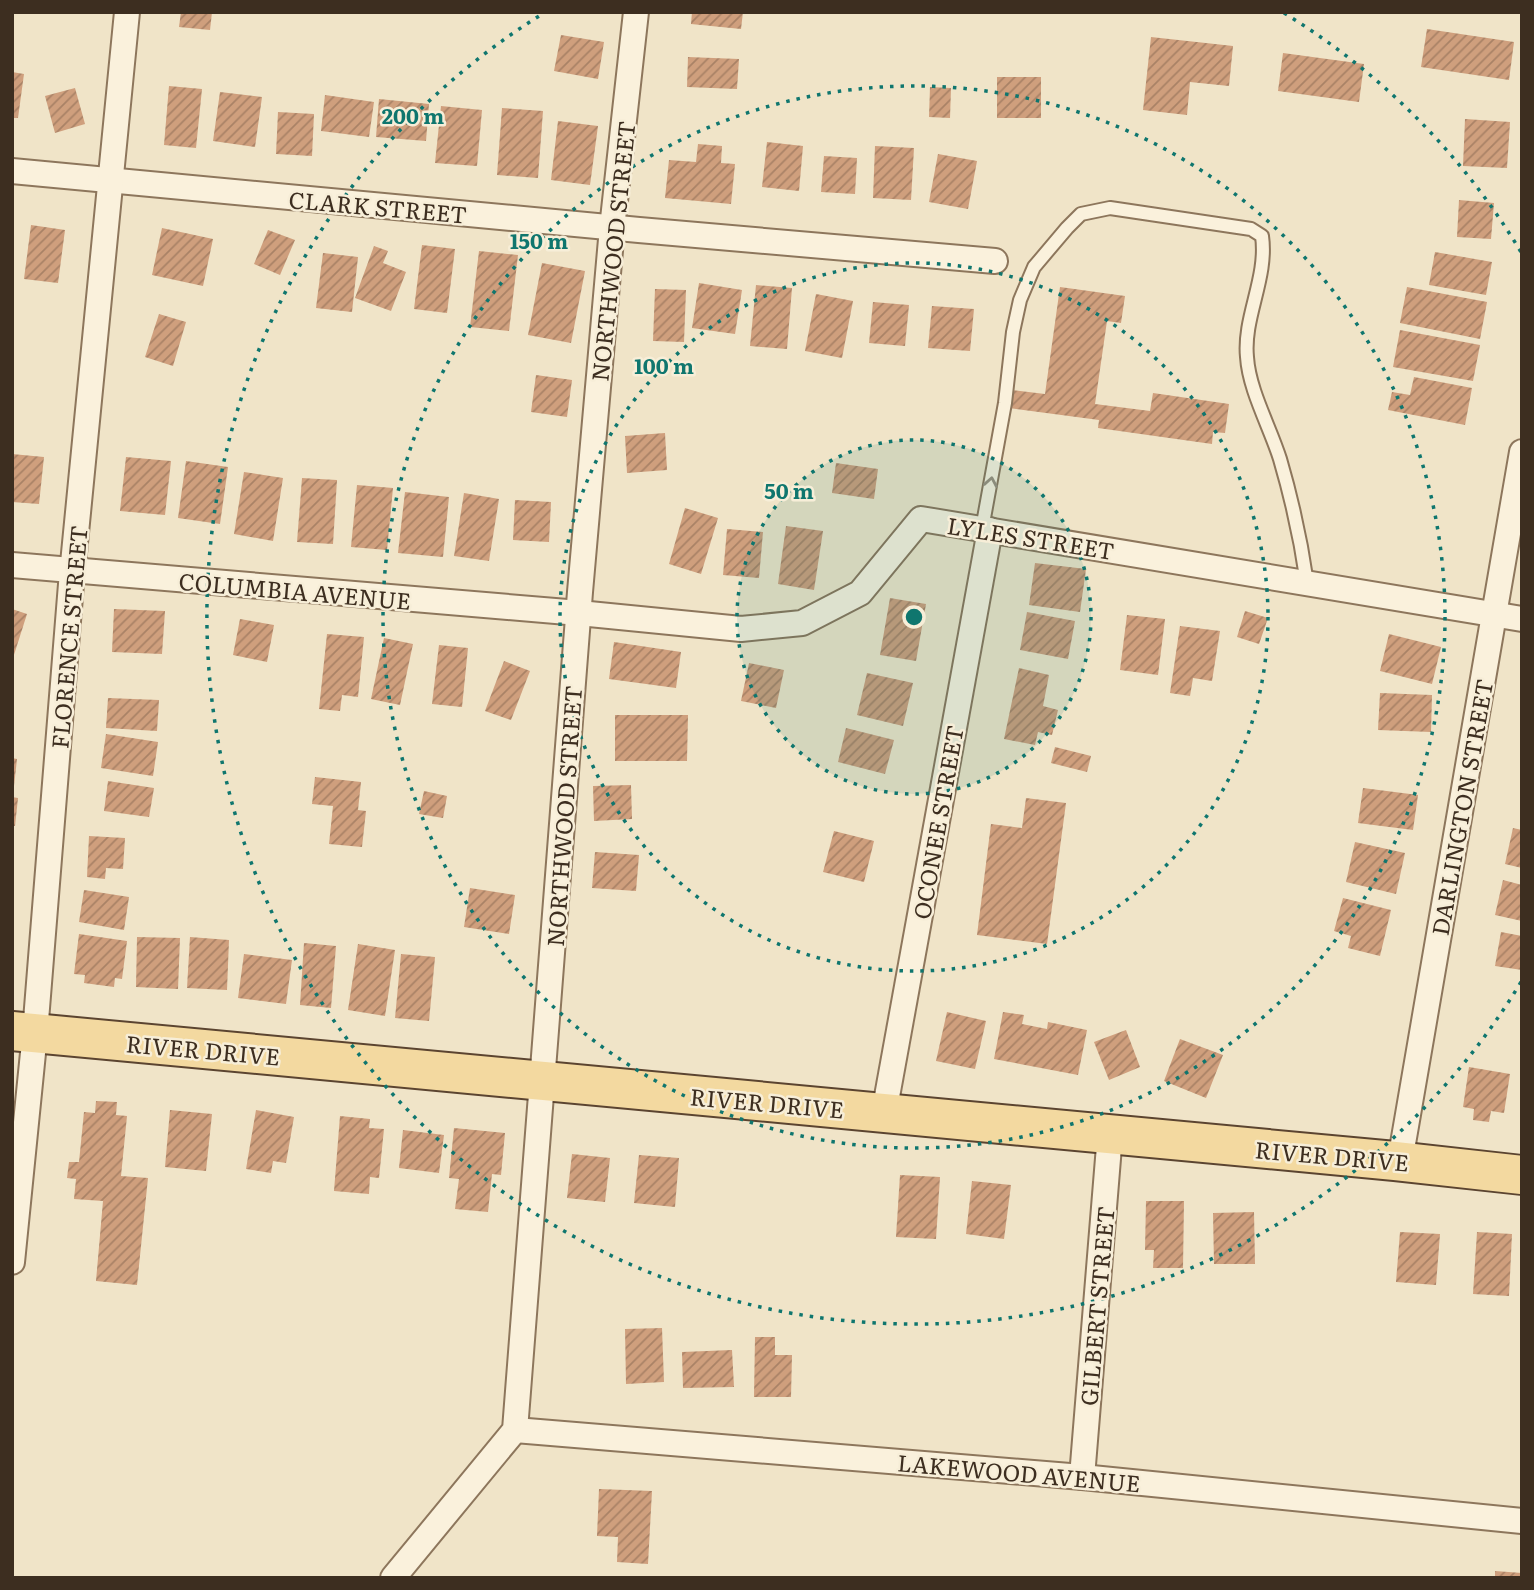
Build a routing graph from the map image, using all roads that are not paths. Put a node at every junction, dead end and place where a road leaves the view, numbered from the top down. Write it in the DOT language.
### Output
graph roads {
  1 [pos="127,12"];
  2 [pos="636,12"];
  3 [pos="12,171"];
  4 [pos="109,181"];
  5 [pos="612,228"];
  6 [pos="995,261"];
  7 [pos="1522,452"];
  8 [pos="986,530"];
  9 [pos="12,565"];
  10 [pos="72,571"];
  11 [pos="1307,583"];
  12 [pos="579,613"];
  13 [pos="1494,615"];
  14 [pos="1522,619"];
  15 [pos="24,1032"];
  16 [pos="543,1081"];
  17 [pos="884,1113"];
  18 [pos="1110,1134"];
  19 [pos="1400,1161"];
  20 [pos="1522,1175"];
  21 [pos="12,1262"];
  22 [pos="515,1430"];
  23 [pos="1082,1477"];
  24 [pos="1522,1521"];
  25 [pos="393,1578"];
  1 -- 4 [label="street, FLORENCE STREET"];
  2 -- 5 [label="street, NORTHWOOD STREET"];
  3 -- 4 [label="street, CLARK STREET"];
  4 -- 5 [label="street, CLARK STREET"];
  4 -- 10 [label="street, FLORENCE STREET"];
  5 -- 6 [label="street, CLARK STREET"];
  5 -- 12 [label="street, NORTHWOOD STREET"];
  7 -- 13 [label="street, DARLINGTON STREET"];
  8 -- 11 [label="street, LYLES STREET"];
  8 -- 11 [label="lane, one-way"];
  8 -- 12 [label="street, LYLES STREET"];
  8 -- 17 [label="street, OCONEE STREET"];
  9 -- 10 [label="street, COLUMBIA AVENUE"];
  10 -- 12 [label="street, COLUMBIA AVENUE"];
  10 -- 15 [label="street, FLORENCE STREET"];
  11 -- 13 [label="street, LYLES STREET"];
  12 -- 16 [label="street, NORTHWOOD STREET"];
  13 -- 14 [label="street, LYLES STREET"];
  13 -- 19 [label="street, DARLINGTON STREET"];
  15 -- 16 [label="main road, RIVER DRIVE"];
  15 -- 21 [label="street, FLORENCE STREET"];
  16 -- 17 [label="main road, RIVER DRIVE"];
  16 -- 22 [label="street, NORTHWOOD STREET"];
  17 -- 18 [label="main road, RIVER DRIVE"];
  18 -- 19 [label="main road, RIVER DRIVE"];
  18 -- 23 [label="street, GILBERT STREET"];
  19 -- 20 [label="main road, RIVER DRIVE"];
  22 -- 23 [label="street, LAKEWOOD AVENUE"];
  22 -- 25 [label="street"];
  23 -- 24 [label="street, LAKEWOOD AVENUE"];
}
